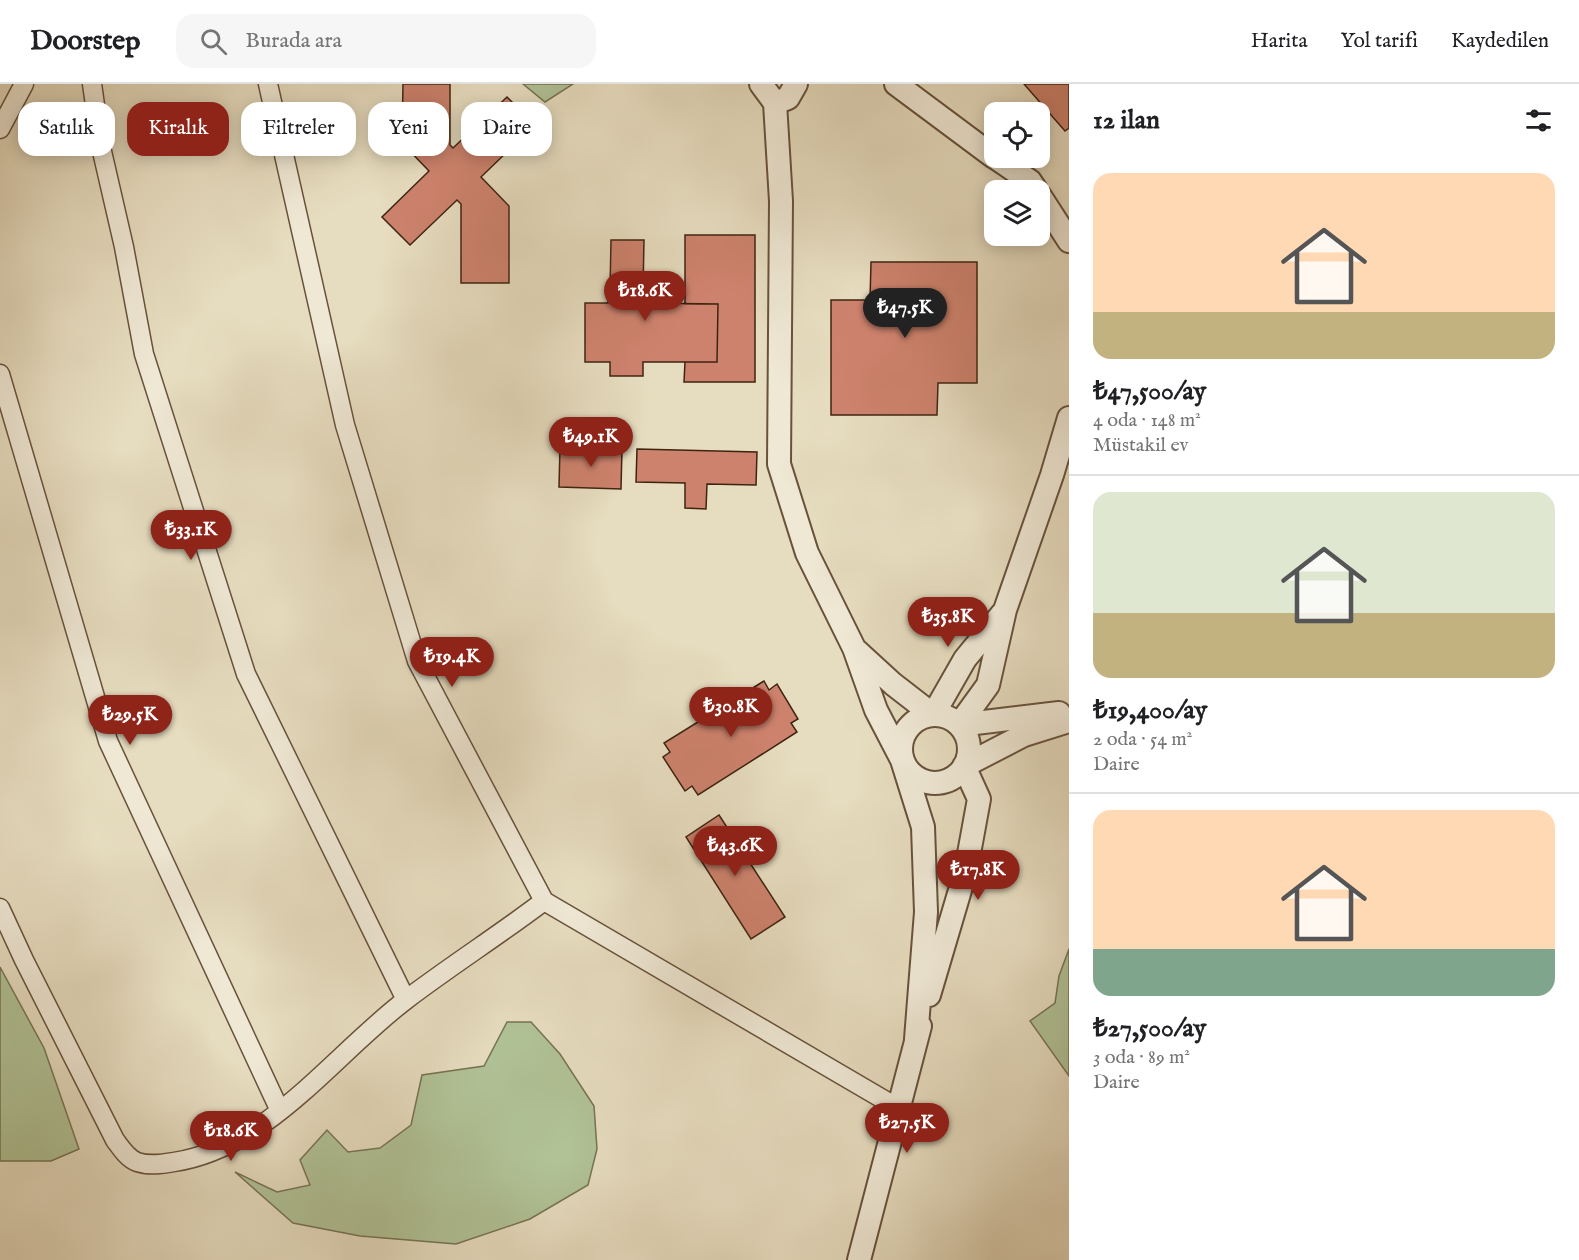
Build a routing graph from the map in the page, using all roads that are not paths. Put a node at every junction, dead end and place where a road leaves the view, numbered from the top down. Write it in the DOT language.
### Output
graph roads {
  1 [pos="24,84"];
  2 [pos="92,84"];
  3 [pos="267,84"];
  4 [pos="761,84"];
  5 [pos="796,84"];
  6 [pos="896,84"];
  7 [pos="774,103"];
  8 [pos="0,129"];
  9 [pos="984,149"];
  10 [pos="1011,168"];
  11 [pos="1029,180"];
  12 [pos="1050,212"];
  13 [pos="1069,241"];
  14 [pos="0,374"];
  15 [pos="1069,418"];
  16 [pos="1005,610"];
  17 [pos="854,648"];
  18 [pos="1069,712"];
  19 [pos="933,715"];
  20 [pos="1069,721"];
  21 [pos="959,725"];
  22 [pos="902,760"];
  23 [pos="964,766"];
  24 [pos="544,901"];
  25 [pos="0,908"];
  26 [pos="405,1000"];
  27 [pos="916,1039"];
  28 [pos="898,1108"];
  29 [pos="280,1111"];
  30 [pos="859,1260"];
  1 -- 8 [label="street"];
  2 -- 26 [label="street"];
  3 -- 24 [label="street"];
  4 -- 7 [label="street"];
  5 -- 7 [label="street"];
  6 -- 9 [label="street"];
  7 -- 17 [label="street"];
  10 -- 11 [label="street"];
  12 -- 13 [label="street"];
  14 -- 29 [label="street"];
  15 -- 16 [label="street"];
  16 -- 19 [label="street"];
  16 -- 21 [label="street"];
  17 -- 19 [label="street"];
  17 -- 22 [label="street"];
  18 -- 21 [label="street"];
  19 -- 21 [label="street"];
  19 -- 22 [label="street"];
  20 -- 23 [label="street"];
  21 -- 23 [label="street"];
  22 -- 23 [label="street"];
  22 -- 27 [label="street"];
  23 -- 27 [label="street"];
  24 -- 26 [label="street"];
  24 -- 28 [label="street"];
  25 -- 29 [label="street"];
  26 -- 29 [label="street"];
  27 -- 28 [label="street"];
  28 -- 30 [label="street"];
}
